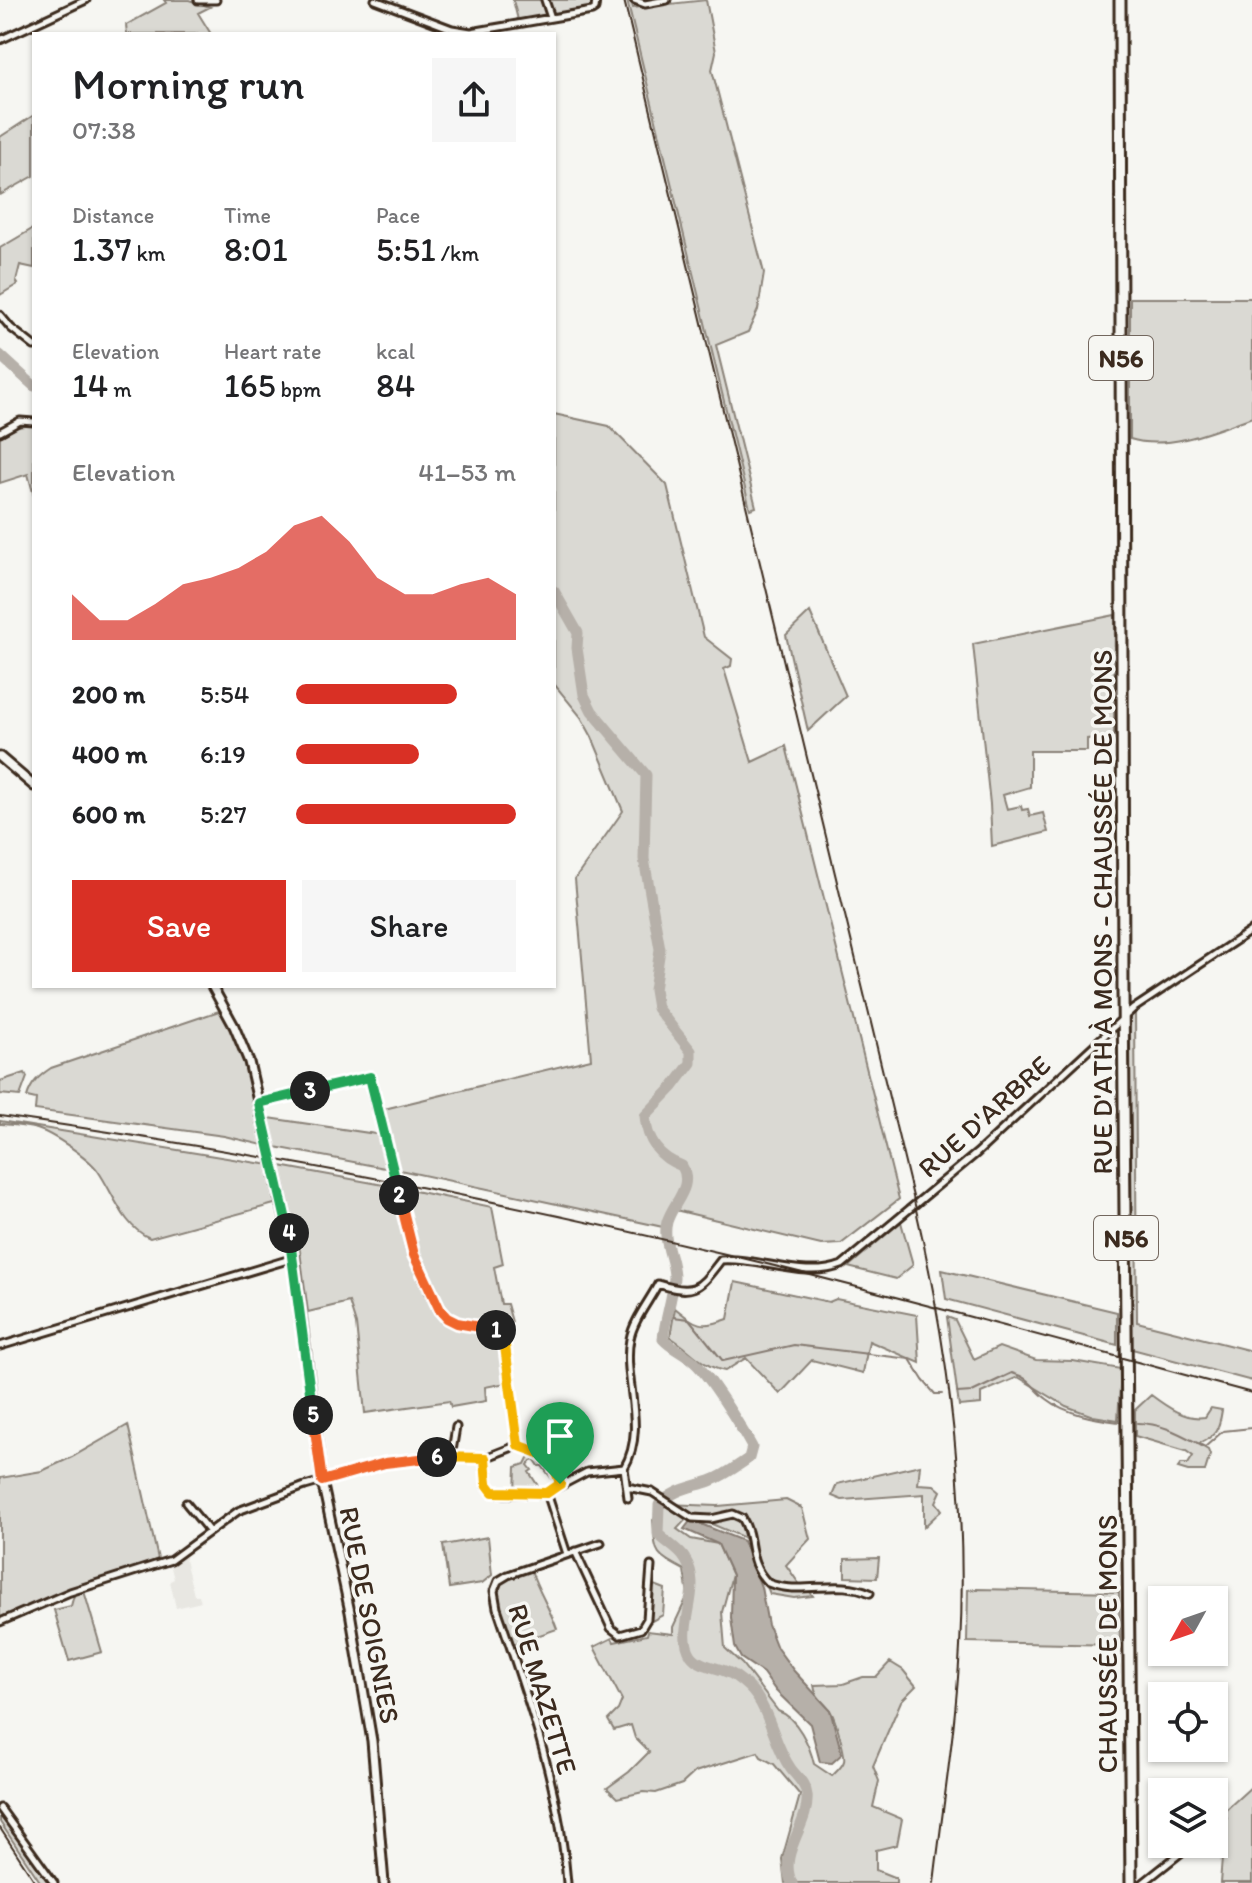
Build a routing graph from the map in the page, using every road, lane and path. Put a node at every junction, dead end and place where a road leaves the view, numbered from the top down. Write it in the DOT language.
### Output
graph roads {
  1 [pos="86,0"];
  2 [pos="198,0"];
  3 [pos="216,0"];
  4 [pos="375,0"];
  5 [pos="545,0"];
  6 [pos="596,0"];
  7 [pos="634,0"];
  8 [pos="667,0"];
  9 [pos="1120,0"];
  10 [pos="551,18"];
  11 [pos="0,40"];
  12 [pos="0,315"];
  13 [pos="32,344"];
  14 [pos="32,422"];
  15 [pos="0,432"];
  16 [pos="0,757"];
  17 [pos="32,784"];
  18 [pos="1252,930"];
  19 [pos="213,988"];
  20 [pos="1124,1018"];
  21 [pos="259,1103"];
  22 [pos="294,1258"];
  23 [pos="0,1346"];
  24 [pos="1128,1405"];
  25 [pos="456,1427"];
  26 [pos="518,1445"];
  27 [pos="451,1457"];
  28 [pos="485,1458"];
  29 [pos="624,1468"];
  30 [pos="322,1481"];
  31 [pos="560,1484"];
  32 [pos="627,1487"];
  33 [pos="547,1493"];
  34 [pos="628,1498"];
  35 [pos="186,1503"];
  36 [pos="209,1531"];
  37 [pos="601,1543"];
  38 [pos="575,1551"];
  39 [pos="567,1554"];
  40 [pos="651,1566"];
  41 [pos="870,1593"];
  42 [pos="0,1622"];
  43 [pos="0,1808"];
  44 [pos="1174,1858"];
  45 [pos="54,1883"];
  46 [pos="384,1883"];
  47 [pos="567,1883"];
  48 [pos="1131,1883"];
  49 [pos="1143,1883"];
  1 -- 11 [label="street"];
  2 -- 3 [label="street"];
  4 -- 10 [label="street"];
  5 -- 10 [label="street"];
  6 -- 10 [label="street"];
  7 -- 8 [label="street"];
  9 -- 20 [label="main road, RUE D'ATH À MONS - CHAUSSÉE DE MONS / N56"];
  12 -- 13 [label="street"];
  14 -- 15 [label="street"];
  16 -- 17 [label="street"];
  18 -- 20 [label="street, RUE D'ARBRE"];
  19 -- 21 [label="street, RUE DE SOIGNIES"];
  20 -- 24 [label="main road, RUE D'ATH À MONS - CHAUSSÉE DE MONS / N56"];
  20 -- 29 [label="street, RUE D'ARBRE"];
  21 -- 22 [label="street, RUE DE SOIGNIES"];
  21 -- 26 [label="street"];
  22 -- 23 [label="street"];
  22 -- 30 [label="street, RUE DE SOIGNIES"];
  24 -- 48 [label="main road, CHAUSSÉE DE MONS / N56"];
  25 -- 27 [label="street"];
  26 -- 28 [label="street"];
  26 -- 31 [label="street"];
  27 -- 28 [label="street"];
  27 -- 30 [label="street"];
  28 -- 33 [label="street"];
  29 -- 31 [label="street"];
  29 -- 32 [label="street"];
  30 -- 36 [label="street"];
  30 -- 46 [label="street, RUE DE SOIGNIES"];
  31 -- 33 [label="street"];
  32 -- 34 [label="street"];
  32 -- 41 [label="street"];
  33 -- 39 [label="street"];
  35 -- 36 [label="street"];
  36 -- 42 [label="street"];
  37 -- 38 [label="street"];
  38 -- 39 [label="street"];
  38 -- 40 [label="street"];
  39 -- 47 [label="street, RUE MAZETTE"];
  43 -- 45 [label="street"];
  44 -- 49 [label="street"];
}
